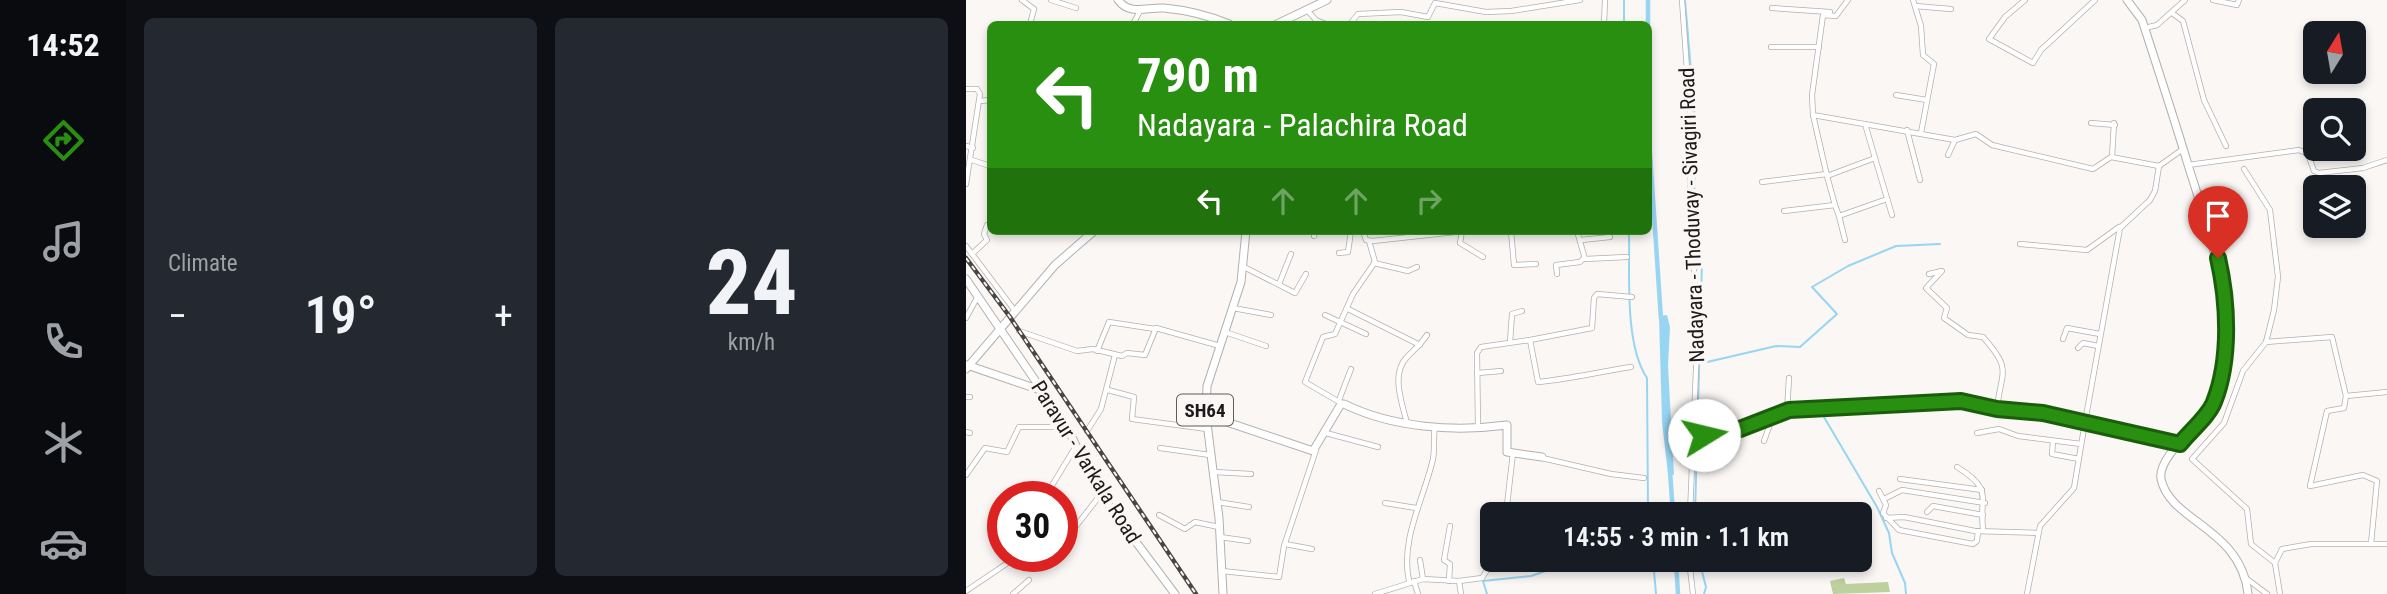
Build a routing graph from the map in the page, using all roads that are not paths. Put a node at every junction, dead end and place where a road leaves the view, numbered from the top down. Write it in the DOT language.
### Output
graph roads {
  1 [pos="1022,0"];
  2 [pos="1051,0"];
  3 [pos="1118,0"];
  4 [pos="1327,0"];
  5 [pos="1580,0"];
  6 [pos="1605,0"];
  7 [pos="1682,0"];
  8 [pos="1849,0"];
  9 [pos="2025,0"];
  10 [pos="2095,0"];
  11 [pos="2127,0"];
  12 [pos="2176,0"];
  13 [pos="2213,0"];
  14 [pos="2239,0"];
  15 [pos="1172,1"];
  16 [pos="2183,2"];
  17 [pos="1914,3"];
  18 [pos="1076,8"];
  19 [pos="1772,8"];
  20 [pos="1951,9"];
  21 [pos="1140,10"];
  22 [pos="1174,10"];
  23 [pos="1307,10"];
  24 [pos="2172,13"];
  25 [pos="1838,14"];
  26 [pos="1031,21"];
  27 [pos="1134,21"];
  28 [pos="1217,21"];
  29 [pos="1283,21"];
  30 [pos="1318,21"];
  31 [pos="1352,21"];
  32 [pos="1604,21"];
  33 [pos="2145,28"];
  34 [pos="1771,47"];
  35 [pos="1819,47"];
  36 [pos="966,89"];
  37 [pos="1896,95"];
  38 [pos="1927,100"];
  39 [pos="980,101"];
  40 [pos="987,102"];
  41 [pos="1813,115"];
  42 [pos="1865,124"];
  43 [pos="2091,124"];
  44 [pos="1907,130"];
  45 [pos="1921,133"];
  46 [pos="1955,140"];
  47 [pos="966,146"];
  48 [pos="2227,146"];
  49 [pos="973,148"];
  50 [pos="2183,149"];
  51 [pos="1948,155"];
  52 [pos="2112,157"];
  53 [pos="1875,158"];
  54 [pos="2387,160"];
  55 [pos="969,162"];
  56 [pos="2188,164"];
  57 [pos="987,165"];
  58 [pos="2159,166"];
  59 [pos="2244,169"];
  60 [pos="1827,175"];
  61 [pos="1920,180"];
  62 [pos="1762,182"];
  63 [pos="966,184"];
  64 [pos="1887,199"];
  65 [pos="1835,205"];
  66 [pos="1784,211"];
  67 [pos="1892,215"];
  68 [pos="1839,216"];
  69 [pos="2125,222"];
  70 [pos="987,225"];
  71 [pos="1089,235"];
  72 [pos="1246,235"];
  73 [pos="1350,235"];
  74 [pos="1365,235"];
  75 [pos="1418,235"];
  76 [pos="1462,235"];
  77 [pos="1511,235"];
  78 [pos="1579,235"];
  79 [pos="1611,237"];
  80 [pos="1845,240"];
  81 [pos="1369,241"];
  82 [pos="1581,241"];
  83 [pos="2020,244"];
  84 [pos="966,246"];
  85 [pos="1339,253"];
  86 [pos="972,254"];
  87 [pos="1291,254"];
  88 [pos="1483,257"];
  89 [pos="1627,257"];
  90 [pos="1584,258"];
  91 [pos="1374,263"];
  92 [pos="1536,264"];
  93 [pos="1244,267"];
  94 [pos="1417,267"];
  95 [pos="1306,274"];
  96 [pos="1556,274"];
  97 [pos="1928,274"];
  98 [pos="966,279"];
  99 [pos="1279,285"];
  100 [pos="979,296"];
  101 [pos="1632,297"];
  102 [pos="1232,307"];
  103 [pos="1348,309"];
  104 [pos="1522,311"];
  105 [pos="1015,312"];
  106 [pos="1270,315"];
  107 [pos="1325,315"];
  108 [pos="966,318"];
  109 [pos="1342,321"];
  110 [pos="1001,327"];
  111 [pos="1155,329"];
  112 [pos="1019,331"];
  113 [pos="1224,332"];
  114 [pos="1366,334"];
  115 [pos="2100,334"];
  116 [pos="1427,335"];
  117 [pos="2063,339"];
  118 [pos="1529,340"];
  119 [pos="1510,342"];
  120 [pos="2266,342"];
  121 [pos="1420,345"];
  122 [pos="1220,346"];
  123 [pos="1266,346"];
  124 [pos="2098,346"];
  125 [pos="2078,348"];
  126 [pos="1097,351"];
  127 [pos="1115,355"];
  128 [pos="967,367"];
  129 [pos="1630,367"];
  130 [pos="1351,369"];
  131 [pos="1501,371"];
  132 [pos="1478,373"];
  133 [pos="1789,378"];
  134 [pos="1108,390"];
  135 [pos="1043,391"];
  136 [pos="2387,392"];
  137 [pos="2346,396"];
  138 [pos="1340,402"];
  139 [pos="1997,409"];
  140 [pos="1787,411"];
  141 [pos="1206,415"];
  142 [pos="1773,416"];
  143 [pos="2085,422"];
  144 [pos="1407,423"];
  145 [pos="1435,426"];
  146 [pos="1067,427"];
  147 [pos="1478,428"];
  148 [pos="1208,429"];
  149 [pos="1087,431"];
  150 [pos="1326,433"];
  151 [pos="1977,433"];
  152 [pos="1704,435"];
  153 [pos="1765,441"];
  154 [pos="2053,441"];
  155 [pos="2081,444"];
  156 [pos="2180,444"];
  157 [pos="1077,445"];
  158 [pos="1378,447"];
  159 [pos="1160,448"];
  160 [pos="1316,449"];
  161 [pos="1513,453"];
  162 [pos="1210,455"];
  163 [pos="1542,457"];
  164 [pos="2079,459"];
  165 [pos="1957,467"];
  166 [pos="1213,472"];
  167 [pos="1251,474"];
  168 [pos="966,475"];
  169 [pos="1644,478"];
  170 [pos="1900,479"];
  171 [pos="1055,481"];
  172 [pos="1982,490"];
  173 [pos="1880,491"];
  174 [pos="1101,494"];
  175 [pos="1884,499"];
  176 [pos="1216,502"];
  177 [pos="1507,502"];
  178 [pos="1690,502"];
  179 [pos="1385,503"];
  180 [pos="1984,503"];
  181 [pos="1249,507"];
  182 [pos="1416,508"];
  183 [pos="1927,512"];
  184 [pos="1983,514"];
  185 [pos="1159,515"];
  186 [pos="1886,518"];
  187 [pos="1078,524"];
  188 [pos="1450,526"];
  189 [pos="1220,527"];
  190 [pos="1981,530"];
  191 [pos="2038,533"];
  192 [pos="1220,537"];
  193 [pos="1248,541"];
  194 [pos="1285,544"];
  195 [pos="2371,544"];
  196 [pos="2387,544"];
  197 [pos="1312,549"];
  198 [pos="1420,560"];
  199 [pos="2275,563"];
  200 [pos="1221,571"];
  201 [pos="994,572"];
  202 [pos="1486,572"];
  203 [pos="1690,572"];
  204 [pos="1423,579"];
  205 [pos="2247,579"];
  206 [pos="1029,580"];
  207 [pos="1412,581"];
  208 [pos="1449,581"];
  209 [pos="1459,581"];
  210 [pos="966,591"];
  211 [pos="1013,594"];
  212 [pos="1175,594"];
  213 [pos="1223,594"];
  214 [pos="1375,594"];
  215 [pos="1418,594"];
  216 [pos="1461,594"];
  217 [pos="1693,594"];
  218 [pos="2027,594"];
  219 [pos="2248,594"];
  220 [pos="2267,594"];
  221 [pos="2280,594"];
  1 -- 26 [label="street"];
  2 -- 18 [label="street"];
  3 -- 21 [label="main road"];
  4 -- 23 [label="main road"];
  5 -- 31 [label="street"];
  6 -- 32 [label="street"];
  7 -- 178 [label="street, Nadayara - Thoduvay - Sivagiri Road"];
  8 -- 25 [label="street"];
  9 -- 10 [label="street"];
  11 -- 33 [label="main road"];
  12 -- 16 [label="street"];
  13 -- 14 [label="street"];
  15 -- 22 [label="street"];
  16 -- 24 [label="street"];
  17 -- 20 [label="street"];
  17 -- 38 [label="street"];
  19 -- 25 [label="street"];
  21 -- 22 [label="main road"];
  21 -- 27 [label="street"];
  22 -- 28 [label="main road"];
  23 -- 29 [label="main road"];
  23 -- 30 [label="street"];
  24 -- 33 [label="street"];
  24 -- 48 [label="street"];
  25 -- 35 [label="street"];
  33 -- 50 [label="main road"];
  34 -- 35 [label="street"];
  35 -- 41 [label="street"];
  36 -- 39 [label="street"];
  37 -- 38 [label="street"];
  38 -- 45 [label="street"];
  39 -- 40 [label="street"];
  39 -- 49 [label="street"];
  41 -- 42 [label="street"];
  41 -- 60 [label="street"];
  42 -- 44 [label="street"];
  42 -- 53 [label="street"];
  43 -- 52 [label="street"];
  44 -- 45 [label="street"];
  44 -- 61 [label="street"];
  45 -- 46 [label="street"];
  46 -- 51 [label="street"];
  46 -- 52 [label="street"];
  47 -- 49 [label="street"];
  49 -- 55 [label="street"];
  50 -- 56 [label="main road"];
  50 -- 58 [label="street"];
  52 -- 58 [label="street"];
  53 -- 60 [label="street"];
  53 -- 64 [label="street"];
  54 -- 56 [label="street"];
  55 -- 57 [label="street"];
  55 -- 63 [label="street"];
  56 -- 156 [label="main road"];
  58 -- 69 [label="street"];
  59 -- 120 [label="street"];
  60 -- 62 [label="street"];
  60 -- 65 [label="street"];
  64 -- 67 [label="street"];
  64 -- 68 [label="street"];
  65 -- 66 [label="street"];
  65 -- 68 [label="street"];
  68 -- 80 [label="street"];
  69 -- 83 [label="street"];
  69 -- 115 [label="street"];
  70 -- 86 [label="street"];
  71 -- 105 [label="main road"];
  72 -- 93 [label="main road, SH64"];
  73 -- 85 [label="street"];
  74 -- 81 [label="street"];
  75 -- 81 [label="street"];
  76 -- 88 [label="street"];
  77 -- 92 [label="street"];
  78 -- 82 [label="street"];
  79 -- 82 [label="street"];
  81 -- 91 [label="street"];
  82 -- 90 [label="street"];
  84 -- 86 [label="street"];
  86 -- 105 [label="street"];
  87 -- 99 [label="street"];
  89 -- 90 [label="street"];
  90 -- 96 [label="street"];
  91 -- 94 [label="street"];
  91 -- 103 [label="street"];
  93 -- 99 [label="street"];
  93 -- 102 [label="main road, SH64"];
  95 -- 99 [label="street"];
  97 -- 139 [label="street"];
  98 -- 100 [label="main road, Paravur - Varkala Road"];
  100 -- 108 [label="street"];
  100 -- 110 [label="main road, Paravur - Varkala Road"];
  101 -- 118 [label="street"];
  102 -- 106 [label="street"];
  102 -- 113 [label="main road, SH64"];
  103 -- 109 [label="street"];
  103 -- 121 [label="street"];
  104 -- 119 [label="street"];
  105 -- 110 [label="main road"];
  107 -- 109 [label="street"];
  109 -- 114 [label="street"];
  109 -- 138 [label="street"];
  110 -- 128 [label="main road"];
  110 -- 135 [label="main road, Paravur - Varkala Road"];
  111 -- 122 [label="street"];
  111 -- 126 [label="street"];
  111 -- 127 [label="street"];
  112 -- 126 [label="street"];
  113 -- 122 [label="main road, SH64"];
  113 -- 123 [label="street"];
  115 -- 117 [label="street"];
  115 -- 124 [label="street"];
  116 -- 121 [label="street"];
  118 -- 119 [label="street"];
  118 -- 129 [label="street"];
  119 -- 132 [label="street"];
  120 -- 137 [label="street"];
  120 -- 199 [label="street"];
  121 -- 144 [label="street"];
  122 -- 141 [label="main road, SH64"];
  124 -- 125 [label="street"];
  124 -- 143 [label="street"];
  126 -- 127 [label="street"];
  127 -- 134 [label="street"];
  128 -- 135 [label="main road"];
  130 -- 138 [label="street"];
  131 -- 132 [label="street"];
  132 -- 147 [label="street"];
  133 -- 140 [label="street"];
  134 -- 148 [label="street"];
  134 -- 149 [label="street"];
  135 -- 146 [label="main road, Paravur - Varkala Road"];
  136 -- 137 [label="street"];
  137 -- 195 [label="street"];
  138 -- 144 [label="main road"];
  138 -- 150 [label="main road"];
  139 -- 140 [label="street"];
  139 -- 143 [label="street"];
  140 -- 142 [label="street"];
  141 -- 148 [label="main road, SH64"];
  141 -- 160 [label="main road"];
  142 -- 152 [label="street"];
  142 -- 153 [label="street"];
  143 -- 155 [label="street"];
  143 -- 156 [label="street"];
  144 -- 145 [label="main road"];
  145 -- 147 [label="main road"];
  145 -- 182 [label="street"];
  146 -- 157 [label="main road, Paravur - Varkala Road"];
  146 -- 168 [label="street"];
  147 -- 161 [label="main road"];
  148 -- 162 [label="main road, SH64"];
  150 -- 158 [label="street"];
  150 -- 160 [label="main road"];
  151 -- 154 [label="street"];
  154 -- 155 [label="street"];
  154 -- 164 [label="street"];
  155 -- 164 [label="street"];
  156 -- 205 [label="main road"];
  157 -- 171 [label="street"];
  157 -- 174 [label="main road, Paravur - Varkala Road"];
  159 -- 162 [label="street"];
  160 -- 194 [label="street"];
  161 -- 163 [label="main road"];
  161 -- 177 [label="street"];
  162 -- 166 [label="main road, SH64"];
  163 -- 169 [label="street"];
  164 -- 191 [label="street"];
  165 -- 172 [label="street"];
  166 -- 167 [label="street"];
  166 -- 176 [label="main road, SH64"];
  170 -- 172 [label="street"];
  172 -- 180 [label="street"];
  173 -- 175 [label="street"];
  174 -- 187 [label="street"];
  174 -- 212 [label="main road, Paravur - Varkala Road"];
  175 -- 180 [label="street"];
  175 -- 186 [label="street"];
  176 -- 181 [label="street"];
  176 -- 189 [label="main road, SH64"];
  179 -- 182 [label="street"];
  180 -- 184 [label="street"];
  182 -- 207 [label="street"];
  183 -- 184 [label="street"];
  184 -- 190 [label="street"];
  185 -- 189 [label="street"];
  186 -- 190 [label="street"];
  186 -- 190 [label="street"];
  188 -- 208 [label="street"];
  189 -- 192 [label="main road, SH64"];
  190 -- 191 [label="street"];
  191 -- 218 [label="street"];
  192 -- 193 [label="street"];
  192 -- 200 [label="main road, SH64"];
  194 -- 197 [label="street"];
  194 -- 200 [label="street"];
  195 -- 196 [label="street"];
  195 -- 199 [label="street"];
  198 -- 204 [label="street"];
  199 -- 221 [label="street"];
  200 -- 213 [label="main road, SH64"];
  201 -- 210 [label="street"];
  202 -- 209 [label="street"];
  203 -- 217 [label="street"];
  204 -- 207 [label="street"];
  204 -- 208 [label="street"];
  205 -- 219 [label="main road"];
  205 -- 220 [label="street"];
  206 -- 211 [label="street"];
  207 -- 214 [label="street"];
  207 -- 215 [label="street"];
  208 -- 209 [label="street"];
  209 -- 216 [label="street"];
}
